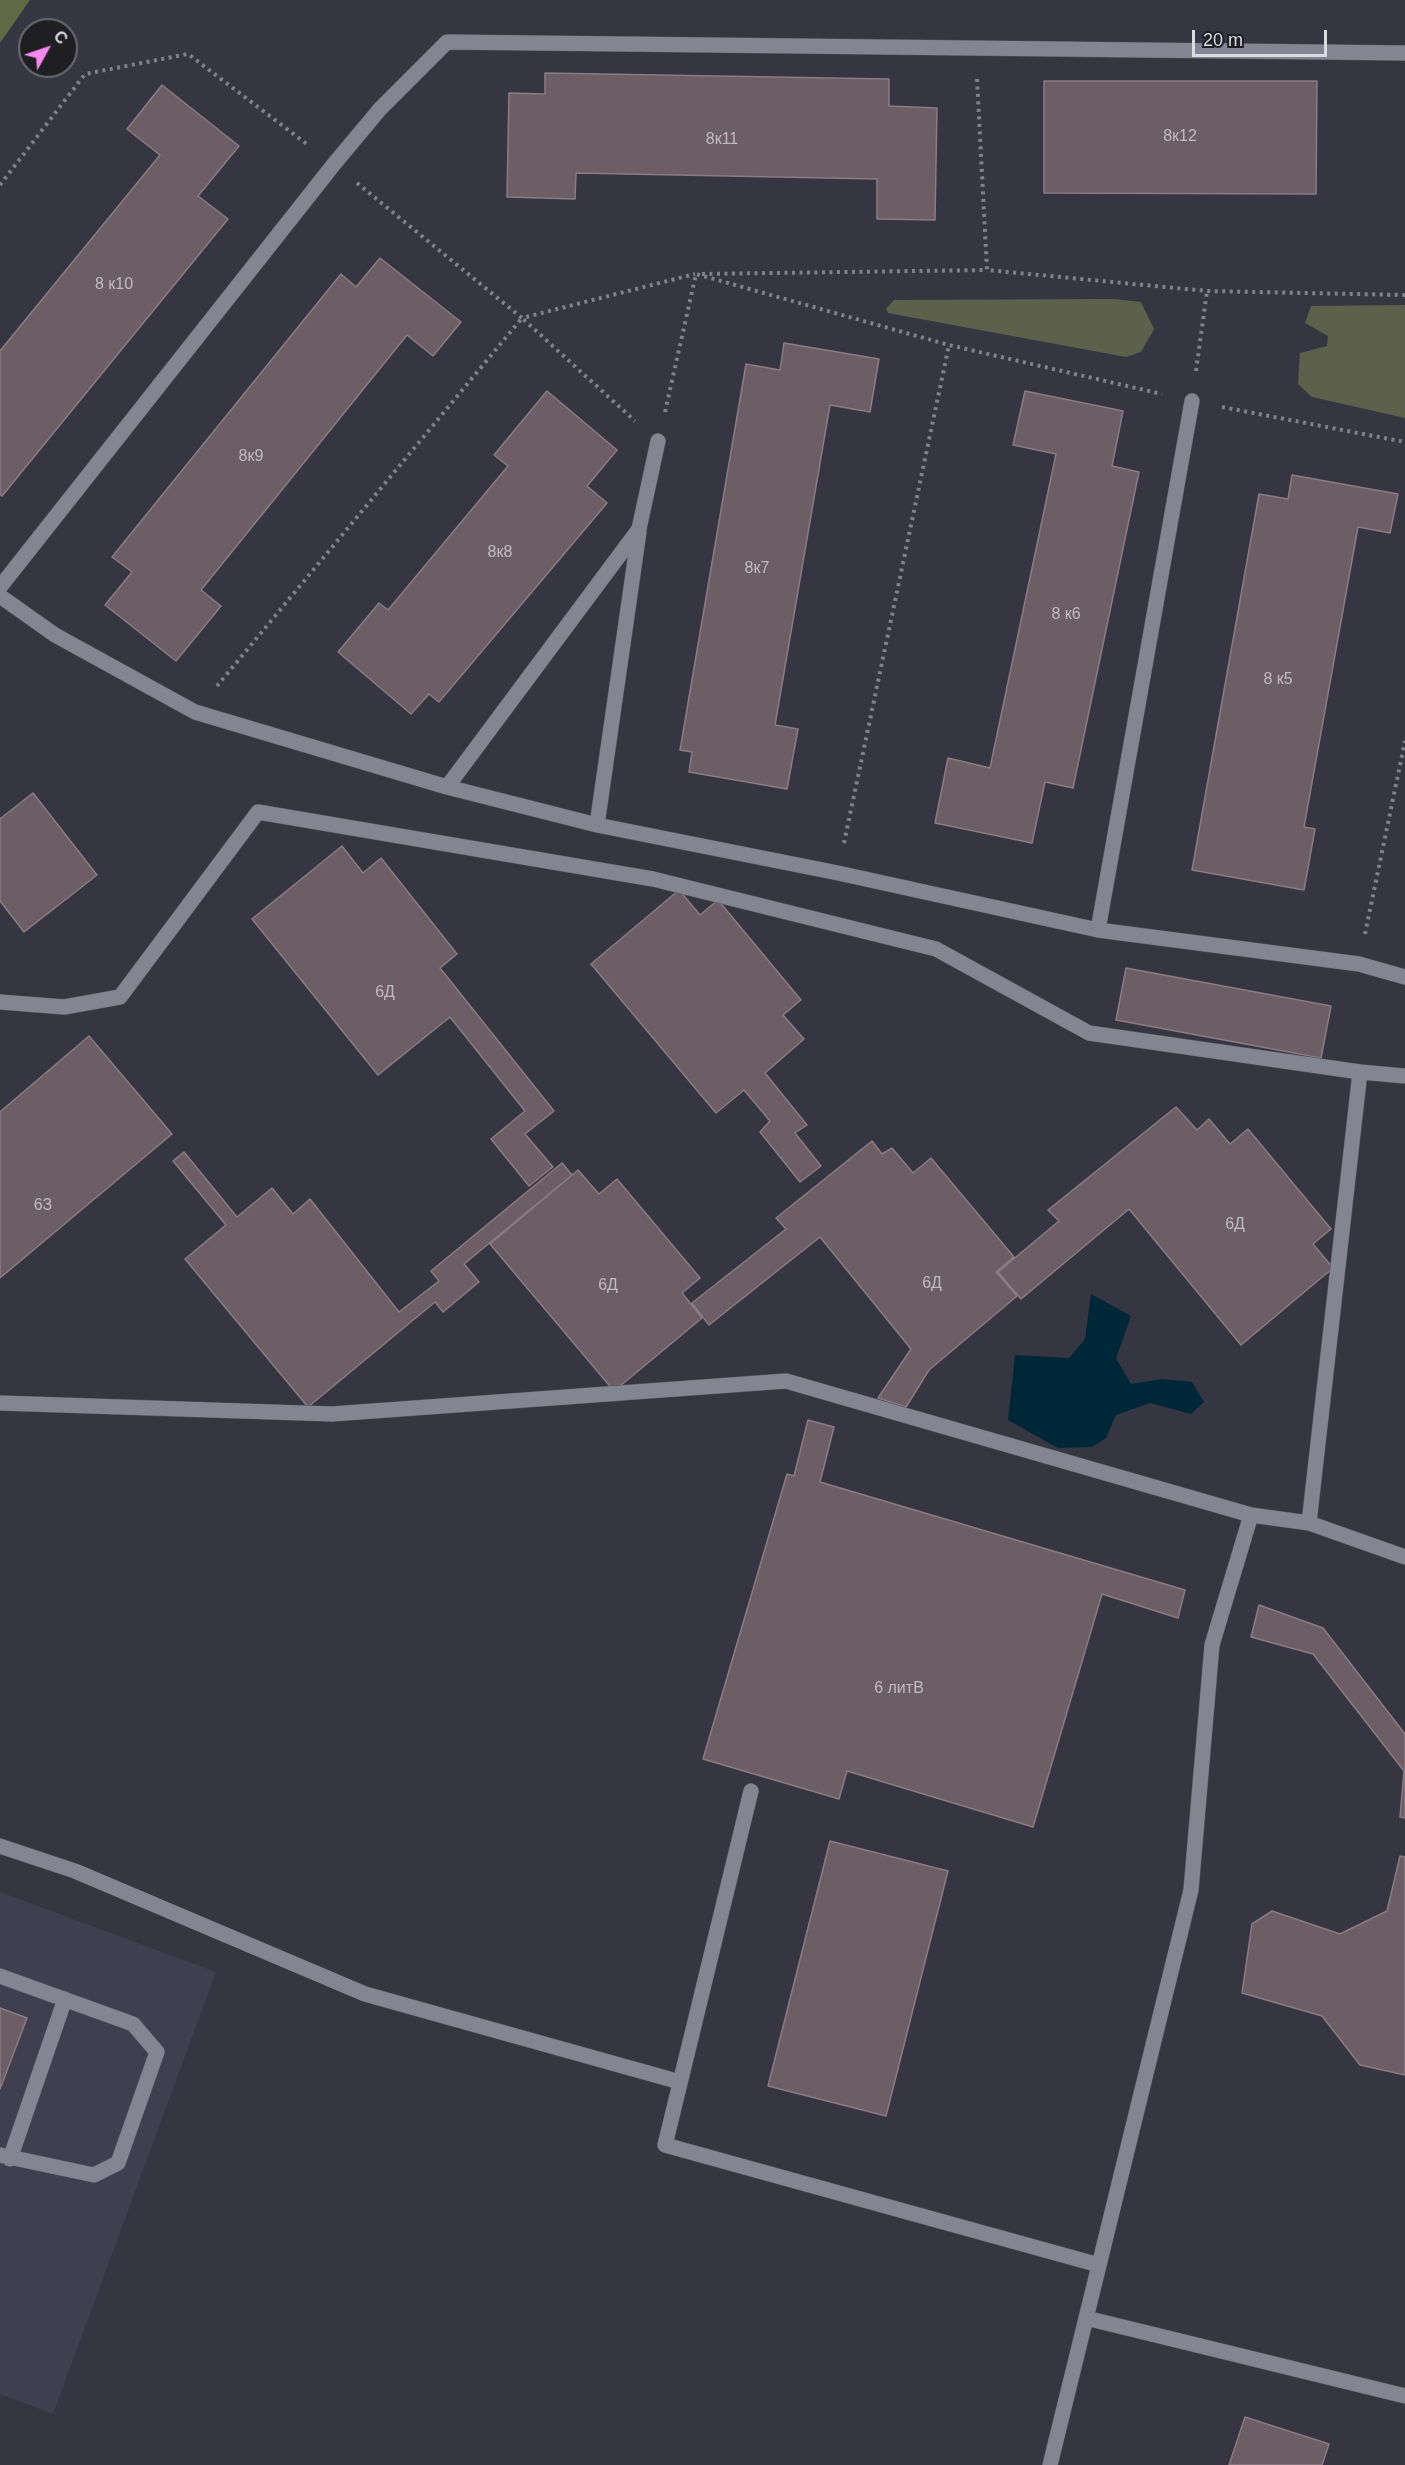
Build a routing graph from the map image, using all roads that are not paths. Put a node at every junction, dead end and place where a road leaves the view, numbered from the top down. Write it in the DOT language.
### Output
graph roads {
  1 [pos="1405,53"];
  2 [pos="1192,401"];
  3 [pos="658,441"];
  4 [pos="639,529"];
  5 [pos="0,587"];
  6 [pos="0,596"];
  7 [pos="447,787"];
  8 [pos="597,825"];
  9 [pos="1098,930"];
  10 [pos="1405,977"];
  11 [pos="0,1002"];
  12 [pos="1360,1072"];
  13 [pos="1405,1076"];
  14 [pos="0,1403"];
  15 [pos="1251,1515"];
  16 [pos="1309,1523"];
  17 [pos="1405,1557"];
  18 [pos="751,1791"];
  19 [pos="0,1846"];
  20 [pos="0,1976"];
  21 [pos="65,1999"];
  22 [pos="680,2082"];
  23 [pos="5,2157"];
  24 [pos="1099,2265"];
  25 [pos="1086,2318"];
  26 [pos="1405,2396"];
  27 [pos="1050,2465"];
  1 -- 5 [label="lane"];
  2 -- 9 [label="lane"];
  3 -- 4 [label="lane"];
  4 -- 7 [label="lane"];
  4 -- 8 [label="lane"];
  6 -- 7 [label="lane"];
  7 -- 8 [label="lane"];
  8 -- 9 [label="lane"];
  9 -- 10 [label="lane"];
  11 -- 12 [label="lane"];
  12 -- 13 [label="lane"];
  12 -- 16 [label="lane"];
  14 -- 15 [label="lane"];
  15 -- 16 [label="lane"];
  15 -- 24 [label="lane"];
  16 -- 17 [label="lane"];
  18 -- 22 [label="lane"];
  19 -- 22 [label="lane"];
  20 -- 21 [label="lane"];
  21 -- 23 [label="lane"];
  21 -- 23 [label="lane"];
  22 -- 24 [label="lane"];
  24 -- 25 [label="lane"];
  25 -- 26 [label="lane"];
  25 -- 27 [label="lane"];
}
